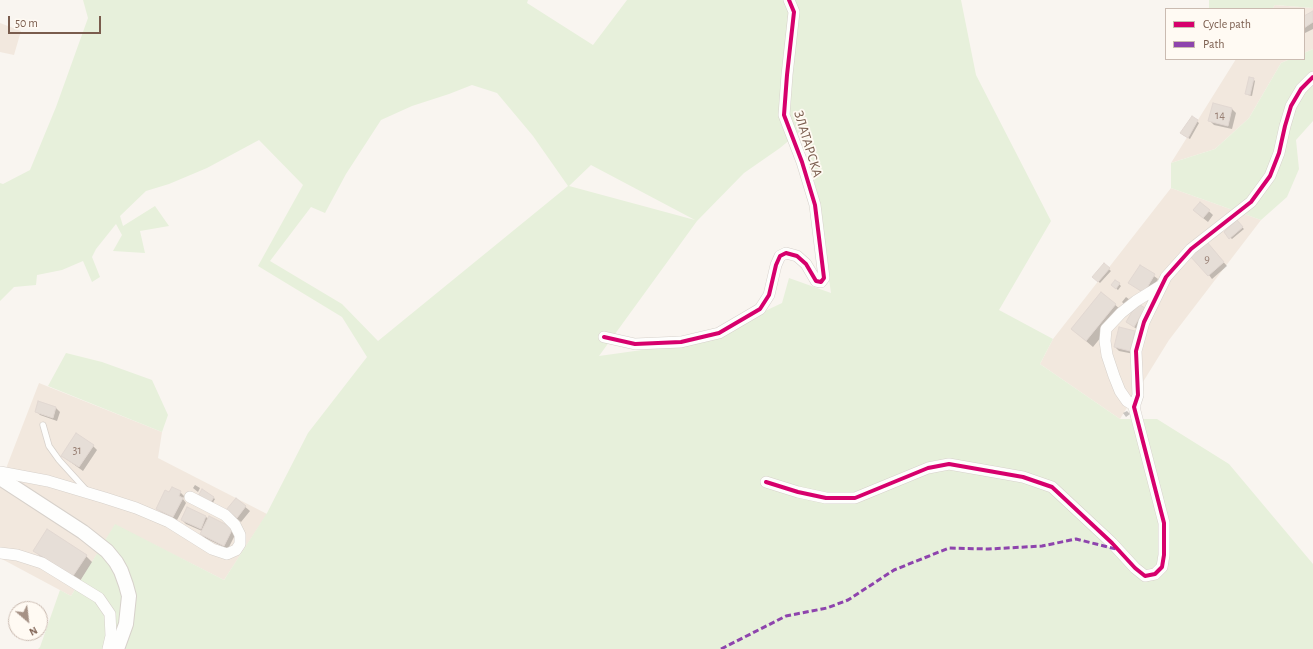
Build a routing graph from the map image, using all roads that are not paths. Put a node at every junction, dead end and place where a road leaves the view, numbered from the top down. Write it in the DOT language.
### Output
graph roads {
  1 [pos="789,0"];
  2 [pos="1313,78"];
  3 [pos="1162,285"];
  4 [pos="604,337"];
  5 [pos="1135,406"];
  6 [pos="43,424"];
  7 [pos="0,472"];
  8 [pos="0,478"];
  9 [pos="766,482"];
  10 [pos="90,494"];
  11 [pos="190,497"];
  12 [pos="0,553"];
  13 [pos="108,649"];
  14 [pos="117,649"];
  1 -- 4 [label="street, ЗЛАТАРСКА"];
  2 -- 3 [label="street"];
  3 -- 5 [label="street"];
  3 -- 5 [label="street"];
  5 -- 9 [label="street"];
  6 -- 10 [label="lane"];
  7 -- 10 [label="street"];
  8 -- 14 [label="street"];
  10 -- 11 [label="street"];
  12 -- 13 [label="street"];
}
